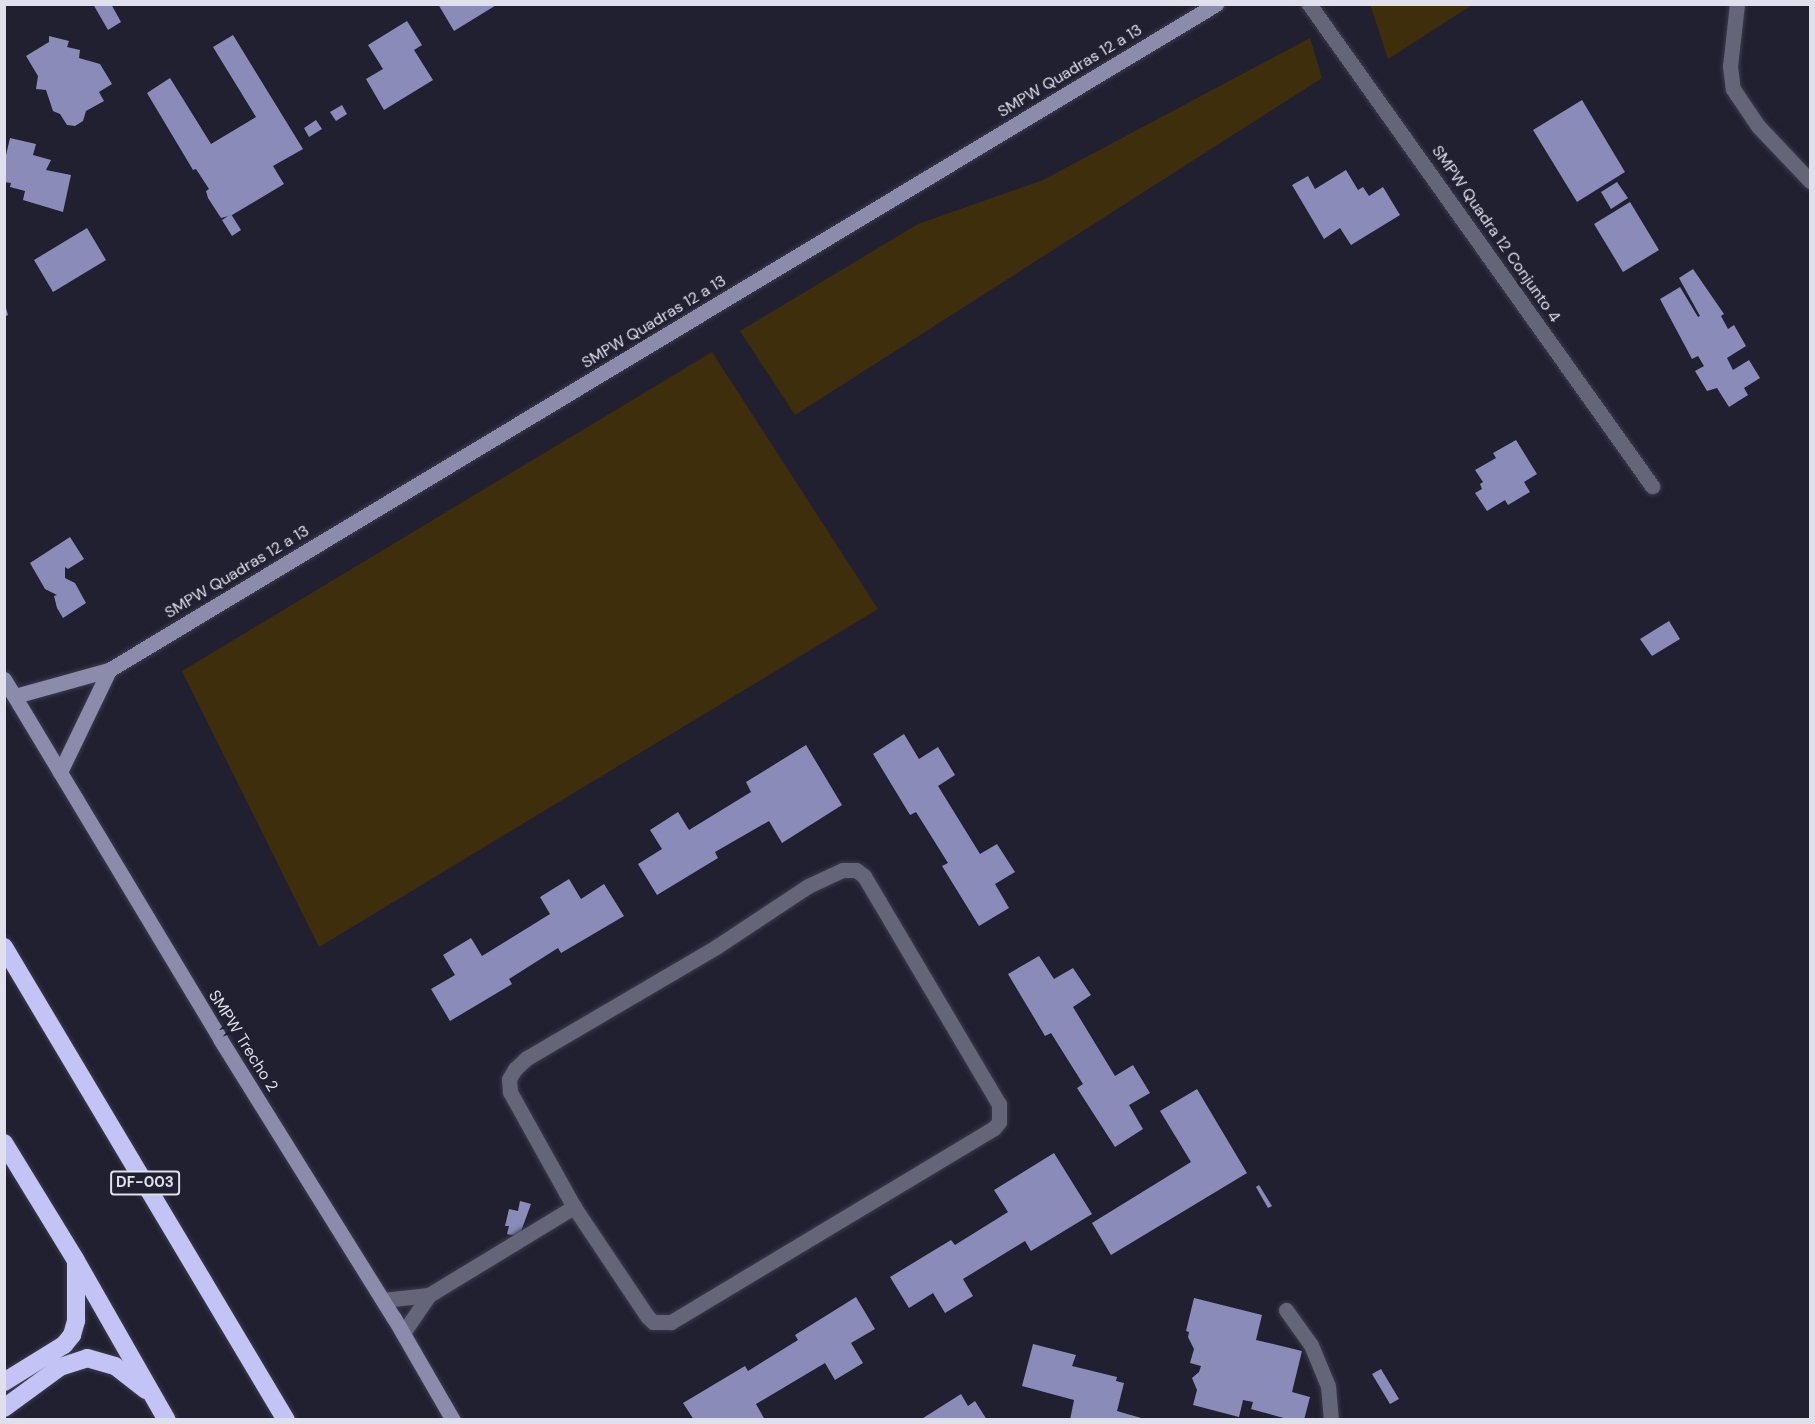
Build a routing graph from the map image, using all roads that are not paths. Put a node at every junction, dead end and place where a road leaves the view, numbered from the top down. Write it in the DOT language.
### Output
graph roads {
  1 [pos="1216,4"];
  2 [pos="1309,4"];
  3 [pos="1737,4"];
  4 [pos="1810,180"];
  5 [pos="1652,486"];
  6 [pos="109,670"];
  7 [pos="4,679"];
  8 [pos="15,696"];
  9 [pos="60,772"];
  10 [pos="4,947"];
  11 [pos="4,1143"];
  12 [pos="574,1208"];
  13 [pos="75,1259"];
  14 [pos="429,1295"];
  15 [pos="383,1300"];
  16 [pos="1286,1310"];
  17 [pos="403,1333"];
  18 [pos="4,1382"];
  19 [pos="153,1396"];
  20 [pos="4,1409"];
  21 [pos="10,1419"];
  22 [pos="167,1419"];
  23 [pos="286,1419"];
  24 [pos="453,1419"];
  25 [pos="1331,1419"];
  1 -- 6 [label="street, SMPW Quadras 12 a 13"];
  2 -- 5 [label="street, SMPW Quadra 12 Conjunto 4"];
  3 -- 4 [label="street"];
  6 -- 8 [label="street, SMPW Quadras 12 a 13"];
  6 -- 9 [label="street"];
  7 -- 8 [label="street, SMPW Trecho 2"];
  8 -- 9 [label="street, SMPW Trecho 2"];
  9 -- 15 [label="street, SMPW Trecho 2"];
  10 -- 23 [label="highway, DF-003"];
  11 -- 13 [label="highway"];
  12 -- 12 [label="street"];
  12 -- 14 [label="street"];
  13 -- 18 [label="highway"];
  13 -- 19 [label="highway"];
  14 -- 15 [label="street"];
  14 -- 17 [label="street"];
  15 -- 17 [label="street, SMPW Trecho 2"];
  16 -- 25 [label="street"];
  17 -- 24 [label="street, SMPW Trecho 2"];
  19 -- 20 [label="highway"];
  19 -- 22 [label="highway"];
  20 -- 21 [label="street"];
}
